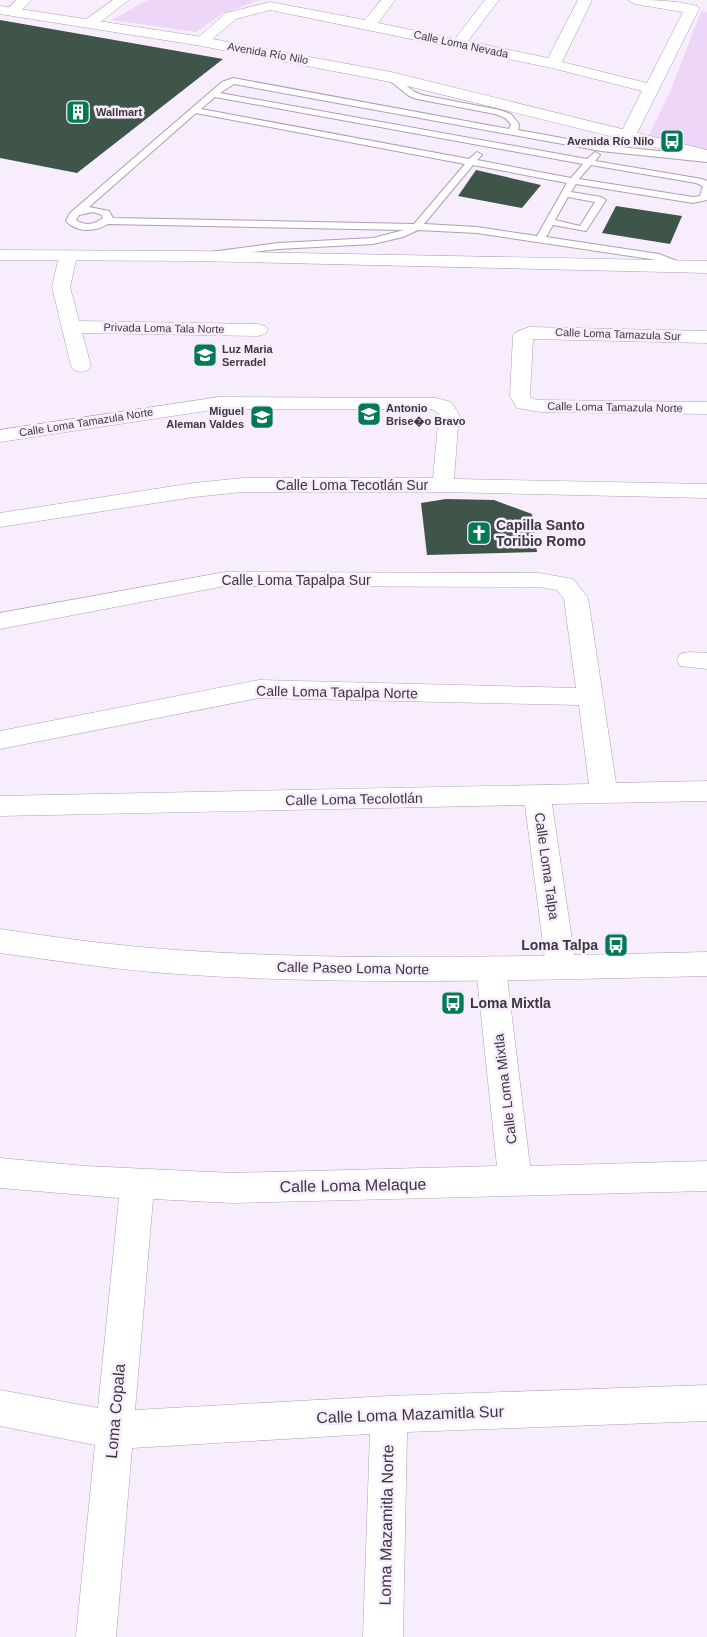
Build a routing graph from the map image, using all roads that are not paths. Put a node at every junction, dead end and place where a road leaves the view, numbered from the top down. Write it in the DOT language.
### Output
graph roads {
  1 [pos="24,0"];
  2 [pos="122,0"];
  3 [pos="388,0"];
  4 [pos="492,0"];
  5 [pos="585,0"];
  6 [pos="635,0"];
  7 [pos="273,3"];
  8 [pos="6,11"];
  9 [pos="90,23"];
  10 [pos="369,25"];
  11 [pos="200,42"];
  12 [pos="459,43"];
  13 [pos="553,64"];
  14 [pos="392,78"];
  15 [pos="651,89"];
  16 [pos="213,94"];
  17 [pos="194,110"];
  18 [pos="514,132"];
  19 [pos="628,135"];
  20 [pos="487,144"];
  21 [pos="601,148"];
  22 [pos="707,157"];
  23 [pos="470,161"];
  24 [pos="590,161"];
  25 [pos="573,181"];
  26 [pos="707,186"];
  27 [pos="566,194"];
  28 [pos="77,212"];
  29 [pos="106,221"];
  30 [pos="550,222"];
  31 [pos="417,227"];
  32 [pos="540,239"];
  33 [pos="0,255"];
  34 [pos="68,256"];
  35 [pos="196,256"];
  36 [pos="686,267"];
  37 [pos="707,267"];
  38 [pos="70,327"];
  39 [pos="258,330"];
  40 [pos="707,337"];
  41 [pos="80,366"];
  42 [pos="524,404"];
  43 [pos="707,408"];
  44 [pos="0,436"];
  45 [pos="443,485"];
  46 [pos="707,491"];
  47 [pos="0,520"];
  48 [pos="0,620"];
  49 [pos="590,697"];
  50 [pos="0,740"];
  51 [pos="707,791"];
  52 [pos="604,793"];
  53 [pos="537,795"];
  54 [pos="0,806"];
  55 [pos="0,941"];
  56 [pos="707,964"];
  57 [pos="561,967"];
  58 [pos="491,968"];
  59 [pos="0,1173"];
  60 [pos="707,1176"];
  61 [pos="516,1181"];
  62 [pos="136,1185"];
  63 [pos="707,1403"];
  64 [pos="0,1408"];
  65 [pos="389,1414"];
  66 [pos="113,1430"];
  67 [pos="96,1637"];
  68 [pos="383,1637"];
  1 -- 8 [label="street"];
  2 -- 9 [label="street"];
  3 -- 10 [label="street"];
  4 -- 12 [label="street"];
  5 -- 13 [label="street"];
  6 -- 15 [label="street"];
  7 -- 10 [label="street, Calle Loma Nevada"];
  7 -- 11 [label="street"];
  8 -- 9 [label="street, Avenida Río Nilo"];
  9 -- 11 [label="street, Avenida Río Nilo"];
  10 -- 12 [label="street, Calle Loma Nevada"];
  11 -- 14 [label="street, Avenida Río Nilo"];
  12 -- 13 [label="street, Calle Loma Nevada"];
  13 -- 15 [label="street, Calle Loma Nevada"];
  14 -- 18 [label="lane"];
  14 -- 19 [label="street, Avenida Río Nilo"];
  15 -- 19 [label="street"];
  16 -- 17 [label="lane"];
  16 -- 18 [label="lane"];
  16 -- 20 [label="lane"];
  17 -- 23 [label="lane"];
  17 -- 28 [label="lane"];
  18 -- 20 [label="lane"];
  18 -- 21 [label="lane"];
  19 -- 22 [label="street, Avenida Río Nilo"];
  20 -- 23 [label="lane"];
  20 -- 24 [label="lane"];
  21 -- 22 [label="lane"];
  21 -- 24 [label="lane"];
  23 -- 25 [label="lane"];
  23 -- 31 [label="lane"];
  24 -- 25 [label="lane"];
  24 -- 26 [label="lane"];
  25 -- 26 [label="lane"];
  25 -- 27 [label="lane"];
  27 -- 30 [label="lane"];
  27 -- 30 [label="lane"];
  28 -- 29 [label="lane"];
  28 -- 29 [label="lane"];
  29 -- 31 [label="lane"];
  30 -- 32 [label="lane"];
  31 -- 32 [label="lane"];
  31 -- 35 [label="lane"];
  32 -- 36 [label="lane"];
  33 -- 34 [label="street"];
  34 -- 35 [label="street"];
  34 -- 38 [label="street"];
  35 -- 36 [label="street"];
  36 -- 37 [label="street"];
  38 -- 39 [label="street, Privada Loma Tala Norte"];
  38 -- 41 [label="street"];
  40 -- 42 [label="street, Calle Loma Tamazula Sur"];
  42 -- 43 [label="street, Calle Loma Tamazula Norte"];
  44 -- 45 [label="street, Calle Loma Tamazula Norte"];
  45 -- 46 [label="street, Calle Loma Tecotlán Sur"];
  45 -- 47 [label="street, Calle Loma Tecotlán Sur"];
  48 -- 49 [label="street, Calle Loma Tapalpa Sur"];
  49 -- 50 [label="street, Calle Loma Tapalpa Norte"];
  49 -- 52 [label="street"];
  51 -- 52 [label="street, Calle Loma Tecolotlán"];
  52 -- 53 [label="street, Calle Loma Tecolotlán"];
  53 -- 54 [label="street, Calle Loma Tecolotlán"];
  53 -- 57 [label="street, Calle Loma Talpa"];
  55 -- 58 [label="street, Calle Paseo Loma Norte"];
  56 -- 57 [label="street, Calle Paseo Loma Norte"];
  57 -- 58 [label="street, Calle Paseo Loma Norte"];
  58 -- 61 [label="street, Calle Loma Mixtla"];
  59 -- 62 [label="street, Calle Loma Melaque"];
  60 -- 61 [label="street, Calle Loma Melaque"];
  61 -- 62 [label="street, Calle Loma Melaque"];
  62 -- 66 [label="street, Loma Copala"];
  63 -- 65 [label="street, Calle Loma Mazamitla Sur"];
  64 -- 66 [label="street, Calle Loma Mazamitla Sur"];
  65 -- 66 [label="street, Calle Loma Mazamitla Sur"];
  65 -- 68 [label="street, Loma Mazamitla Norte"];
  66 -- 67 [label="street, Loma Copala"];
}
